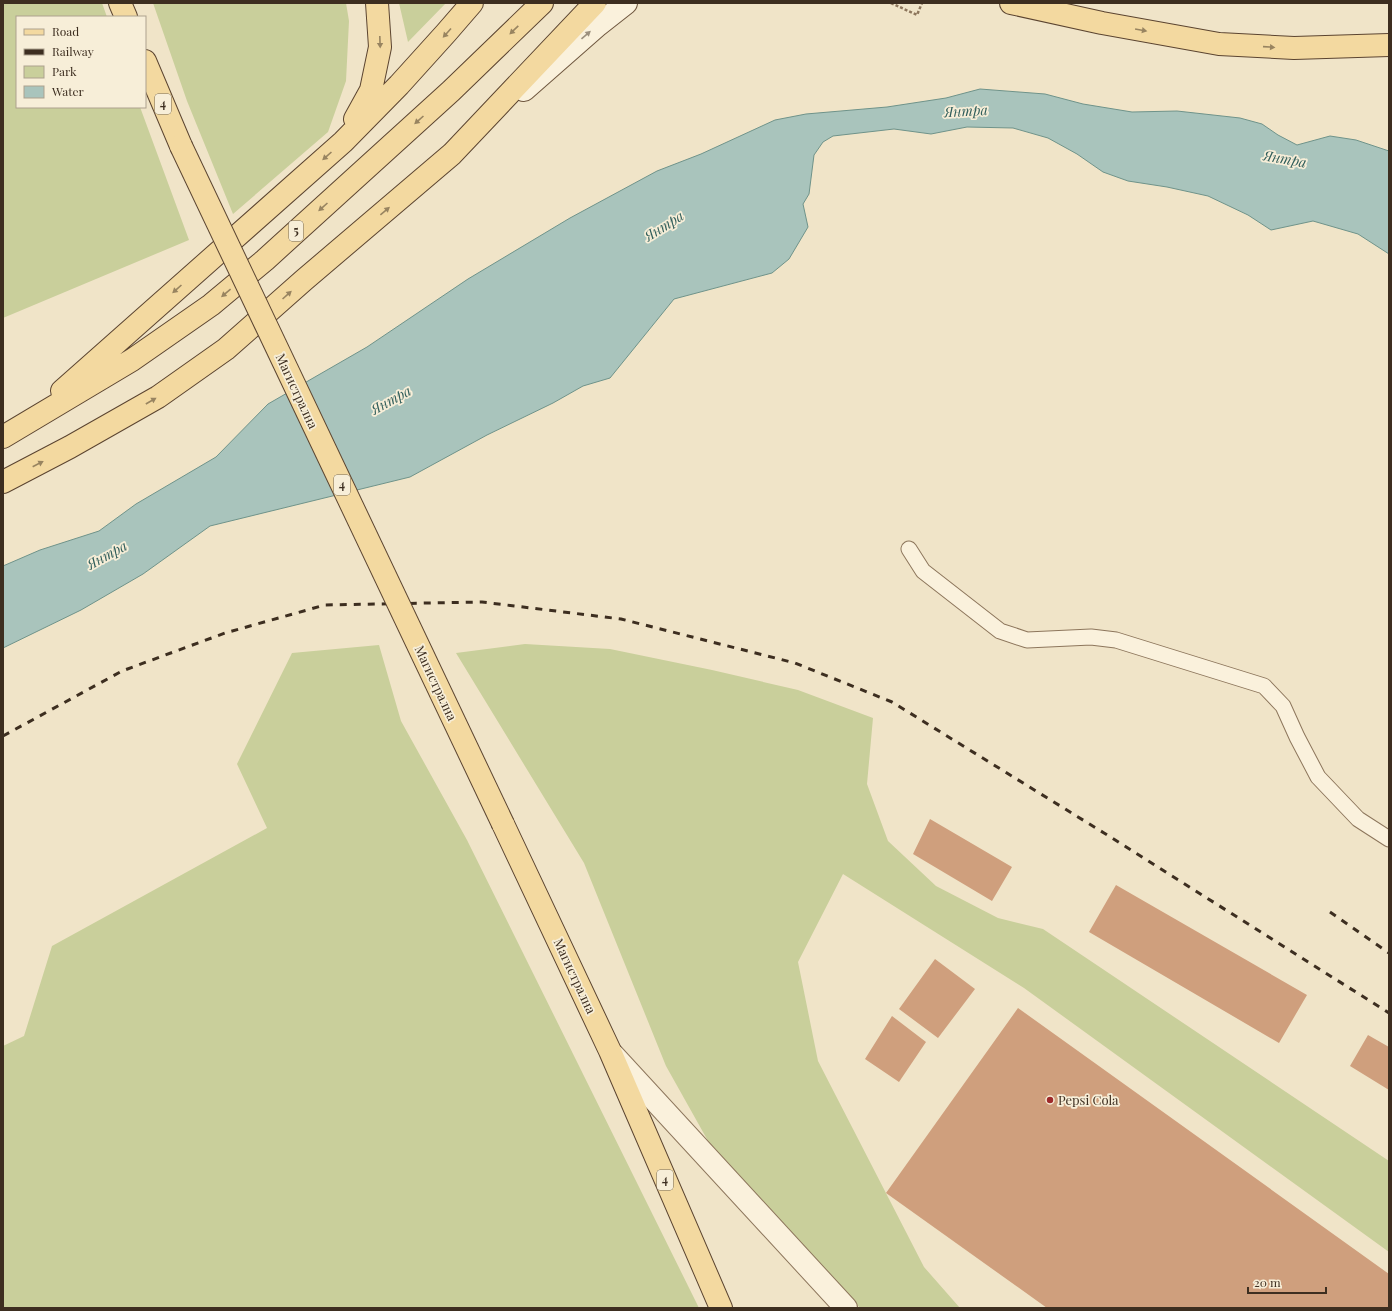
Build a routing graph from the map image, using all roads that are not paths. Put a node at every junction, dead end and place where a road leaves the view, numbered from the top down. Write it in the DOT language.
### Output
graph roads {
  1 [pos="120,3"];
  2 [pos="377,3"];
  3 [pos="472,3"];
  4 [pos="542,3"];
  5 [pos="595,3"];
  6 [pos="626,3"];
  7 [pos="1011,3"];
  8 [pos="1055,3"];
  9 [pos="126,16"];
  10 [pos="1102,23"];
  11 [pos="1389,45"];
  12 [pos="146,64"];
  13 [pos="343,142"];
  14 [pos="452,154"];
  15 [pos="23,426"];
  16 [pos="3,437"];
  17 [pos="3,482"];
  18 [pos="909,549"];
  19 [pos="1389,839"];
  20 [pos="610,1051"];
  21 [pos="721,1308"];
  22 [pos="846,1308"];
  1 -- 9 [label="main road"];
  2 -- 13 [label="main road, one-way"];
  3 -- 13 [label="main road, one-way"];
  4 -- 15 [label="main road, 5, one-way"];
  5 -- 14 [label="main road"];
  14 -- 6 [label="street, one-way"];
  7 -- 10 [label="main road"];
  8 -- 10 [label="main road"];
  10 -- 11 [label="main road, one-way"];
  12 -- 20 [label="main road, Магистрална / 4, bridge"];
  13 -- 15 [label="main road, one-way"];
  17 -- 14 [label="main road, one-way"];
  15 -- 16 [label="main road, 5"];
  18 -- 19 [label="lane"];
  20 -- 21 [label="main road, Магистрална / 4"];
  20 -- 22 [label="street"];
}
